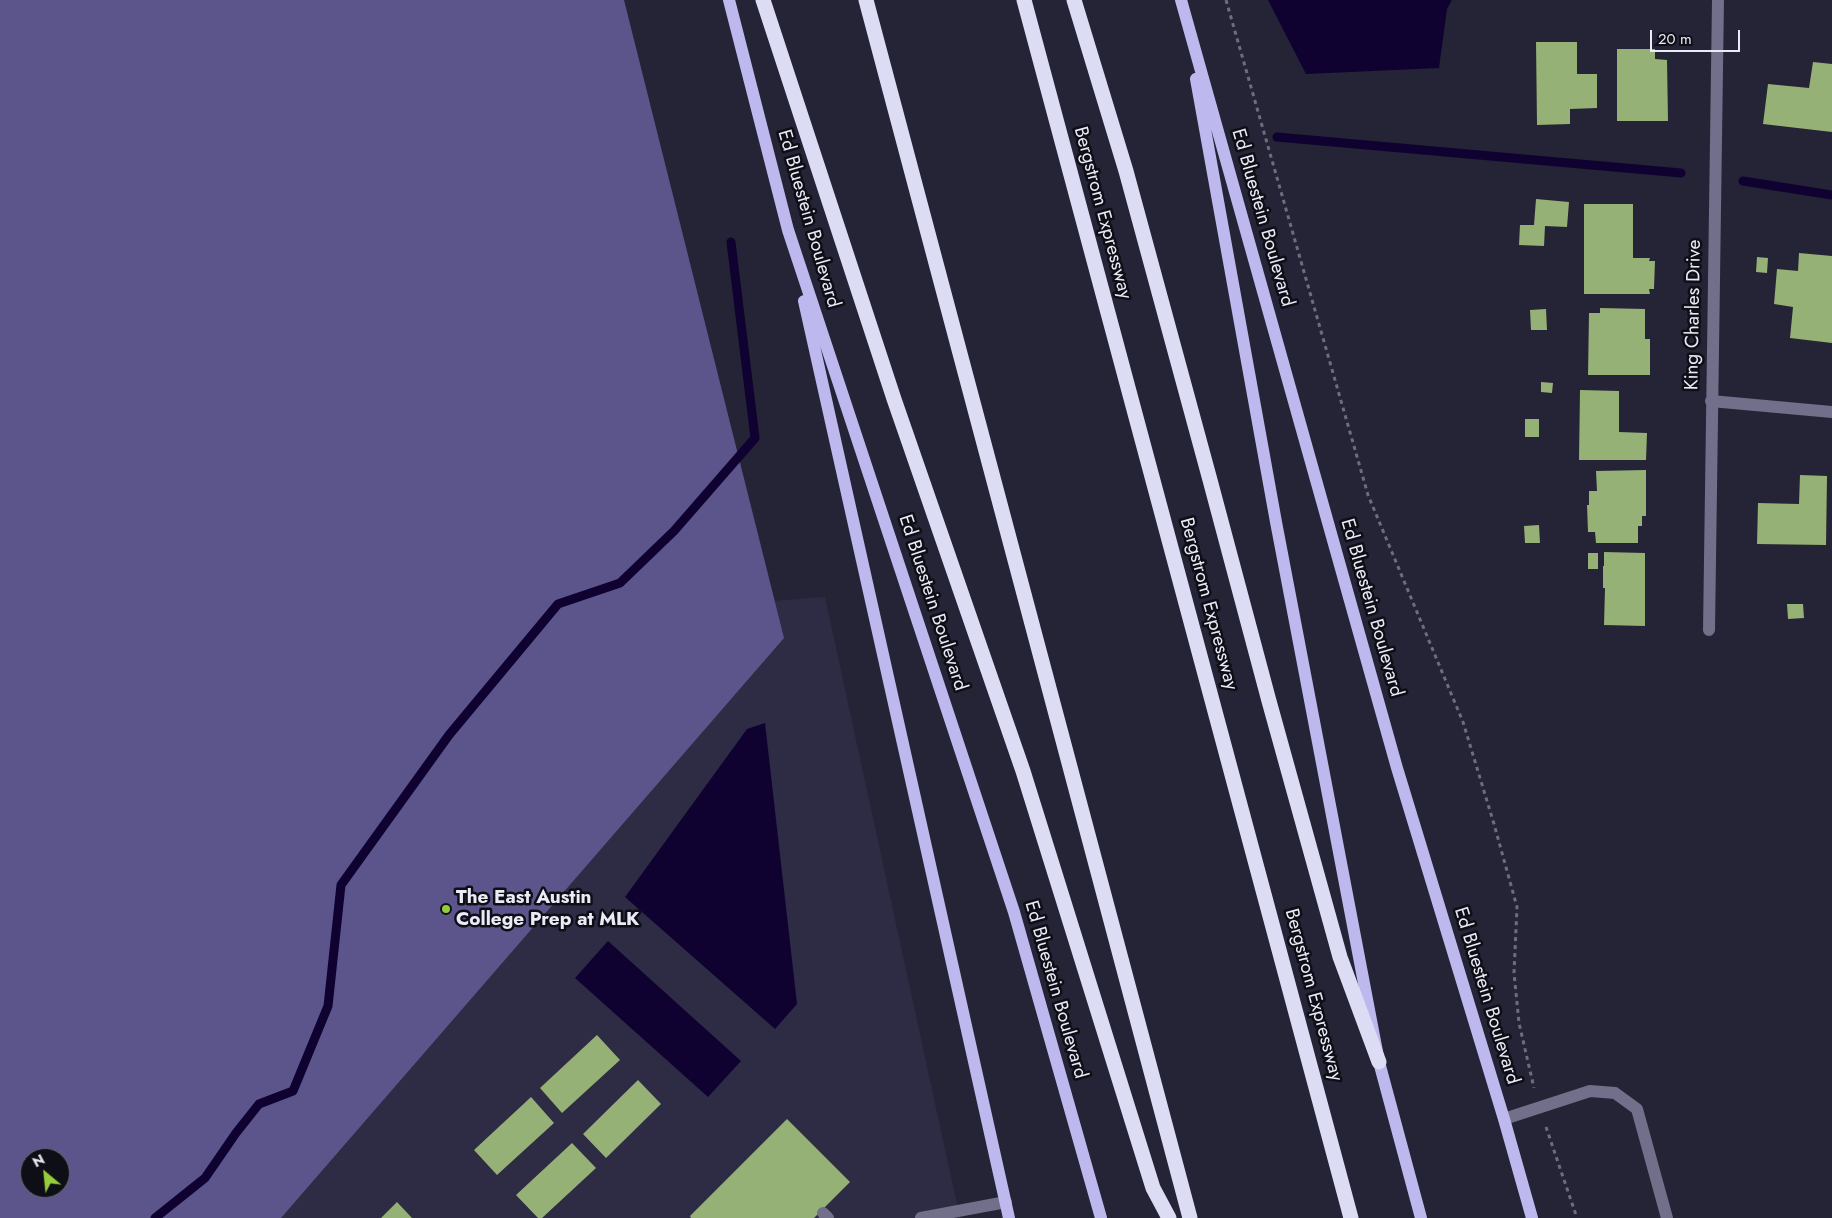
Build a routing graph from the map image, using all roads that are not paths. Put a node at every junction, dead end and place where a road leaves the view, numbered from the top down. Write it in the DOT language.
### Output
graph roads {
  1 [pos="729,0"];
  2 [pos="763,0"];
  3 [pos="866,0"];
  4 [pos="1024,0"];
  5 [pos="1074,0"];
  6 [pos="1718,0"];
  7 [pos="1182,3"];
  8 [pos="788,230"];
  9 [pos="1711,401"];
  10 [pos="1832,412"];
  11 [pos="1709,630"];
  12 [pos="1379,1062"];
  13 [pos="1504,1119"];
  14 [pos="1006,1202"];
  15 [pos="922,1218"];
  16 [pos="1009,1218"];
  17 [pos="1101,1218"];
  18 [pos="1169,1218"];
  19 [pos="1190,1218"];
  20 [pos="1351,1218"];
  21 [pos="1422,1218"];
  22 [pos="1532,1218"];
  23 [pos="1667,1218"];
  1 -- 8 [label="main road, Ed Bluestein Boulevard"];
  2 -- 18 [label="highway"];
  3 -- 19 [label="highway"];
  4 -- 20 [label="highway, Bergstrom Expressway"];
  5 -- 12 [label="highway"];
  6 -- 9 [label="street, King Charles Drive"];
  7 -- 12 [label="main road, Ed Bluestein Boulevard"];
  7 -- 13 [label="main road, Ed Bluestein Boulevard"];
  8 -- 14 [label="main road"];
  8 -- 17 [label="main road, Ed Bluestein Boulevard"];
  9 -- 10 [label="street"];
  9 -- 11 [label="street, King Charles Drive"];
  12 -- 21 [label="main road, Ed Bluestein Boulevard"];
  13 -- 22 [label="main road, Ed Bluestein Boulevard"];
  13 -- 23 [label="street"];
  14 -- 15 [label="street"];
  14 -- 16 [label="main road"];
}
